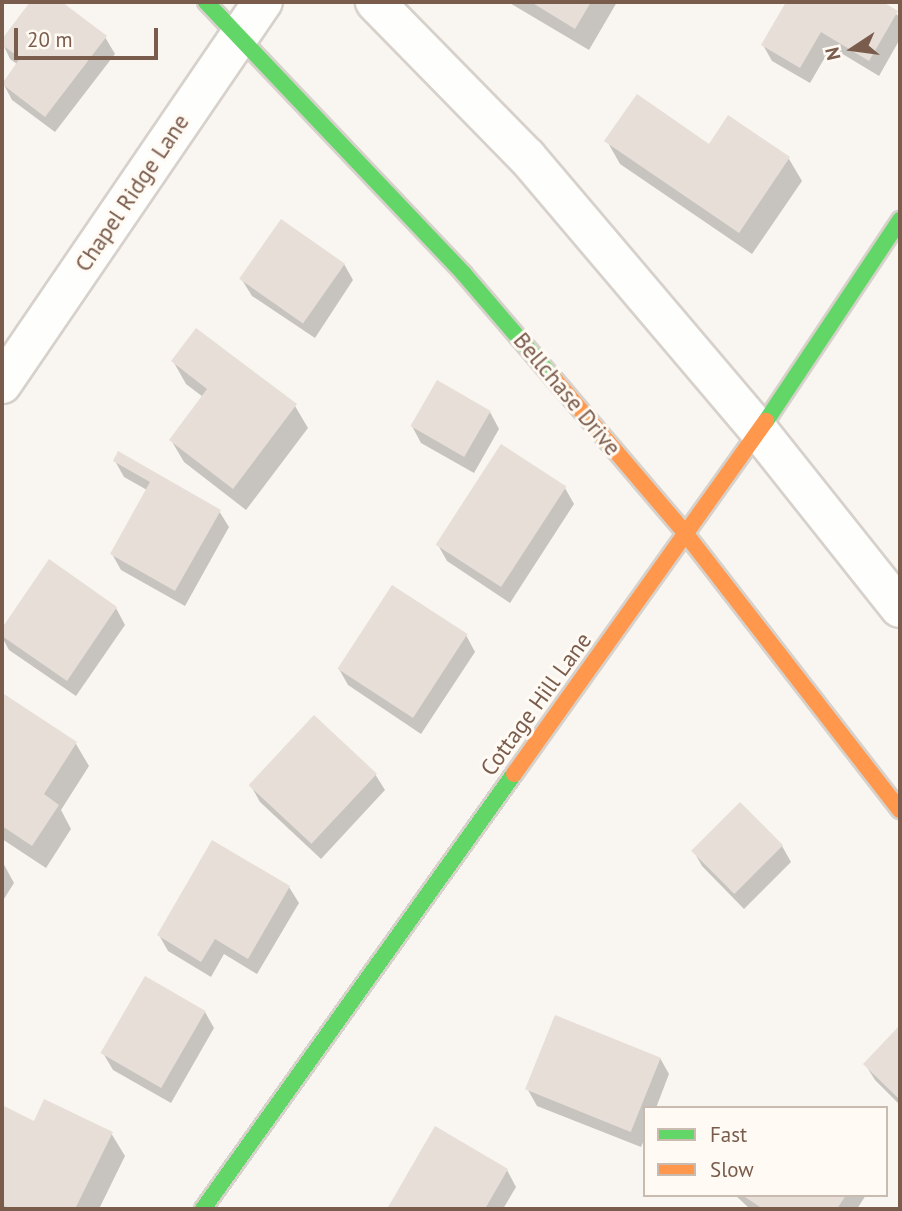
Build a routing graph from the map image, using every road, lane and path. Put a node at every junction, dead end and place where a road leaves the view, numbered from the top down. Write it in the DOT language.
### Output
graph roads {
  1 [pos="205,2"];
  2 [pos="263,2"];
  3 [pos="375,2"];
  4 [pos="239,35"];
  5 [pos="900,220"];
  6 [pos="2,384"];
  7 [pos="759,431"];
  8 [pos="685,533"];
  9 [pos="900,608"];
  10 [pos="900,810"];
  11 [pos="203,1209"];
  1 -- 4 [label="street, Bellchase Drive"];
  2 -- 4 [label="street, Chapel Ridge Lane"];
  3 -- 7 [label="street"];
  4 -- 6 [label="street, Chapel Ridge Lane"];
  4 -- 8 [label="street, Bellchase Drive"];
  5 -- 7 [label="street, Cottage Hill Lane"];
  7 -- 8 [label="street, Cottage Hill Lane"];
  7 -- 9 [label="street"];
  8 -- 10 [label="street, Bellchase Drive"];
  8 -- 11 [label="street, Cottage Hill Lane"];
}
